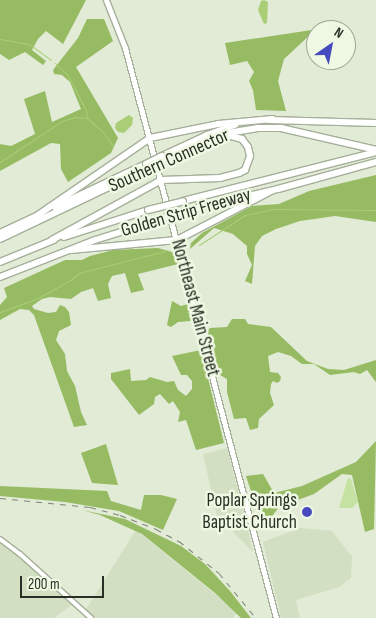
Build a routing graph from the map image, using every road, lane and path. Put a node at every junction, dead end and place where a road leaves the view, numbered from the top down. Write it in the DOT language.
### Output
graph roads {
  1 [pos="106,0"];
  2 [pos="274,119"];
  3 [pos="376,123"];
  4 [pos="150,138"];
  5 [pos="212,139"];
  6 [pos="376,151"];
  7 [pos="163,158"];
  8 [pos="376,162"];
  9 [pos="147,166"];
  10 [pos="161,180"];
  11 [pos="271,191"];
  12 [pos="38,215"];
  13 [pos="0,233"];
  14 [pos="0,239"];
  15 [pos="52,240"];
  16 [pos="177,240"];
  17 [pos="71,250"];
  18 [pos="0,262"];
  19 [pos="0,276"];
  20 [pos="0,539"];
  21 [pos="91,618"];
  22 [pos="276,618"];
  1 -- 4 [label="main road, Northeast Main Street"];
  2 -- 3 [label="highway, Southern Connector"];
  2 -- 4 [label="highway"];
  2 -- 7 [label="highway, Southern Connector"];
  4 -- 10 [label="main road, Northeast Main Street"];
  4 -- 12 [label="highway"];
  5 -- 6 [label="highway, Southern Connector"];
  5 -- 7 [label="highway, Southern Connector"];
  5 -- 10 [label="highway"];
  6 -- 15 [label="highway, Golden Strip Freeway, bridge"];
  7 -- 9 [label="highway, Southern Connector, bridge"];
  8 -- 11 [label="highway, Golden Strip Freeway"];
  9 -- 12 [label="highway, Southern Connector"];
  9 -- 14 [label="highway, Southern Connector"];
  10 -- 15 [label="highway"];
  10 -- 16 [label="main road, Northeast Main Street"];
  11 -- 16 [label="highway"];
  11 -- 17 [label="highway, Golden Strip Freeway, bridge"];
  12 -- 13 [label="highway, Southern Connector"];
  15 -- 18 [label="highway, Golden Strip Freeway"];
  16 -- 17 [label="highway"];
  16 -- 22 [label="main road, Northeast Main Street"];
  17 -- 19 [label="highway, Golden Strip Freeway"];
  20 -- 21 [label="street"];
}
